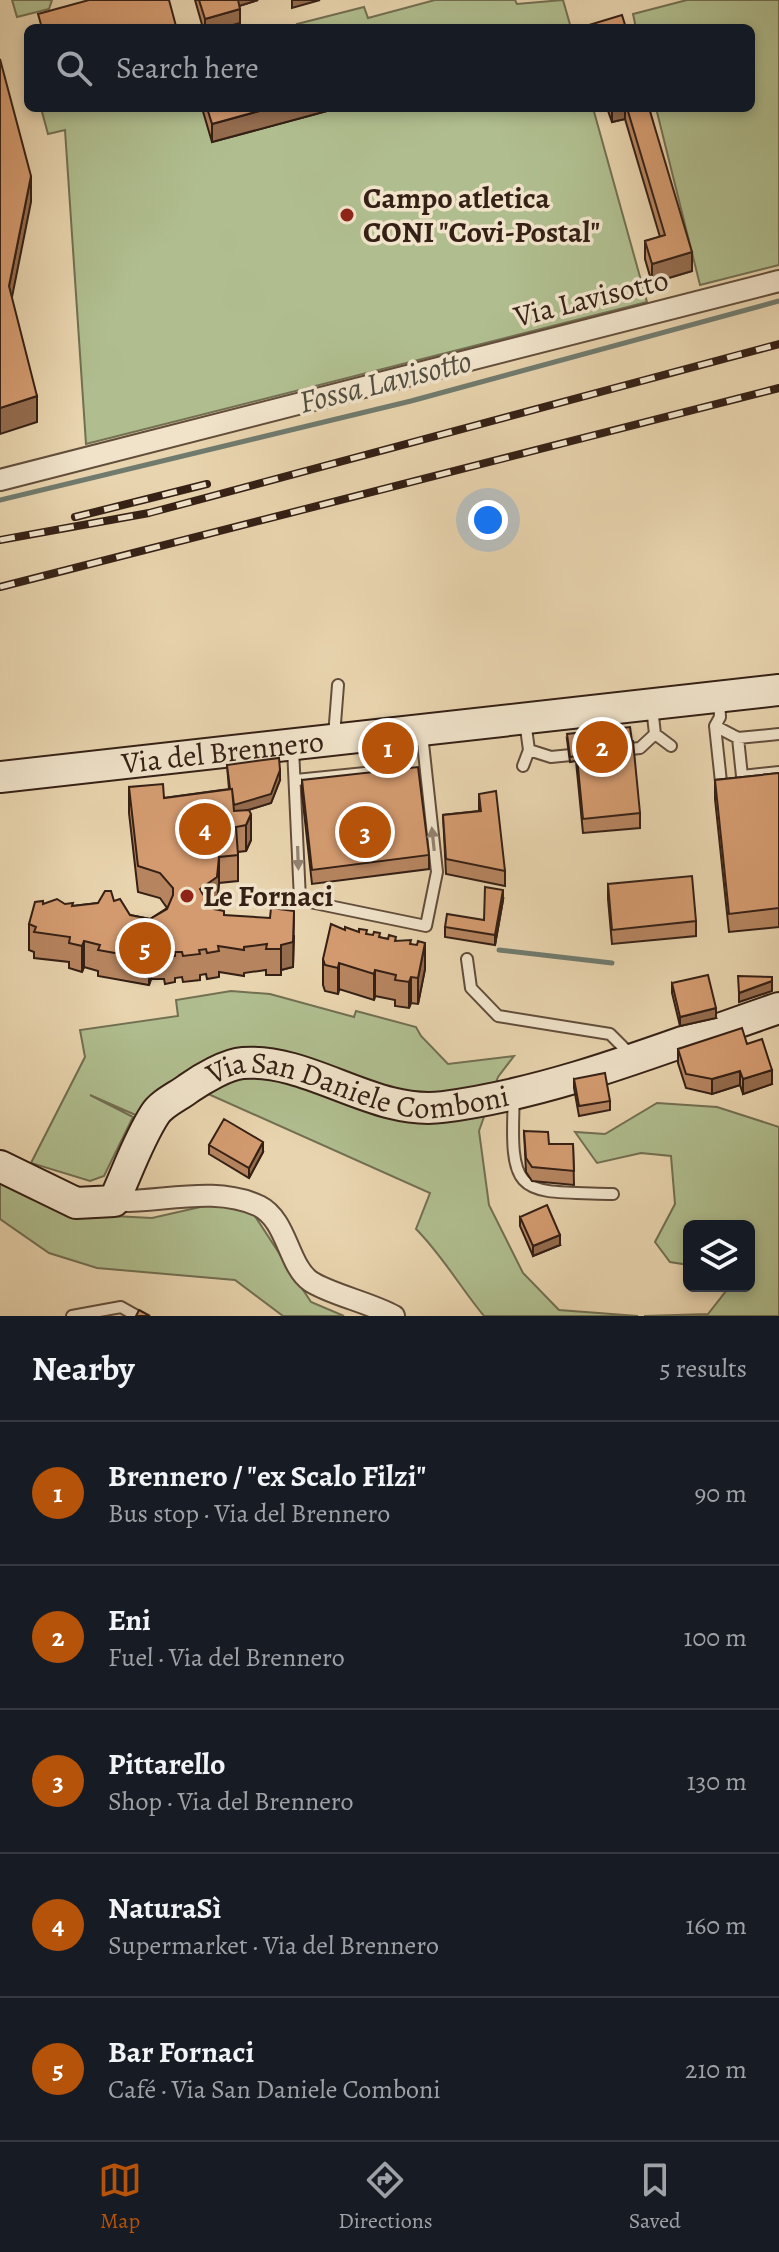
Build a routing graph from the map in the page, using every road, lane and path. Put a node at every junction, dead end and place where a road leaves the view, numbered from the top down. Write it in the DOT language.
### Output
graph roads {
  1 [pos="779,281"];
  2 [pos="0,480"];
  3 [pos="338,685"];
  4 [pos="779,690"];
  5 [pos="717,712"];
  6 [pos="525,720"];
  7 [pos="654,720"];
  8 [pos="421,732"];
  9 [pos="779,734"];
  10 [pos="738,738"];
  11 [pos="334,742"];
  12 [pos="293,746"];
  13 [pos="671,746"];
  14 [pos="529,750"];
  15 [pos="610,751"];
  16 [pos="595,753"];
  17 [pos="523,766"];
  18 [pos="425,767"];
  19 [pos="410,769"];
  20 [pos="382,772"];
  21 [pos="779,772"];
  22 [pos="0,777"];
  23 [pos="296,780"];
  24 [pos="721,782"];
  25 [pos="467,959"];
  26 [pos="779,1008"];
  27 [pos="634,1058"];
  28 [pos="514,1091"];
  29 [pos="0,1166"];
  30 [pos="613,1194"];
  31 [pos="114,1201"];
  32 [pos="72,1316"];
  33 [pos="137,1316"];
  34 [pos="394,1316"];
  1 -- 2 [label="street, Via Lavisotto"];
  3 -- 11 [label="lane"];
  4 -- 5 [label="street, Via del Brennero"];
  5 -- 7 [label="street, Via del Brennero"];
  5 -- 10 [label="lane"];
  5 -- 24 [label="lane"];
  6 -- 7 [label="street, Via del Brennero"];
  6 -- 8 [label="street, Via del Brennero"];
  6 -- 14 [label="lane"];
  7 -- 13 [label="lane"];
  7 -- 15 [label="lane"];
  8 -- 11 [label="street, Via del Brennero"];
  8 -- 18 [label="lane"];
  9 -- 10 [label="lane"];
  10 -- 21 [label="lane"];
  11 -- 12 [label="street, Via del Brennero"];
  12 -- 22 [label="street, Via del Brennero"];
  12 -- 23 [label="lane"];
  14 -- 16 [label="lane"];
  14 -- 17 [label="lane"];
  18 -- 19 [label="lane"];
  23 -- 18 [label="lane, one-way"];
  20 -- 23 [label="lane"];
  25 -- 27 [label="lane"];
  26 -- 27 [label="street, Via San Daniele Comboni"];
  27 -- 28 [label="street, Via San Daniele Comboni"];
  28 -- 30 [label="lane"];
  28 -- 31 [label="street, Via San Daniele Comboni"];
  29 -- 31 [label="street"];
  31 -- 34 [label="street"];
  32 -- 33 [label="lane"];
}
